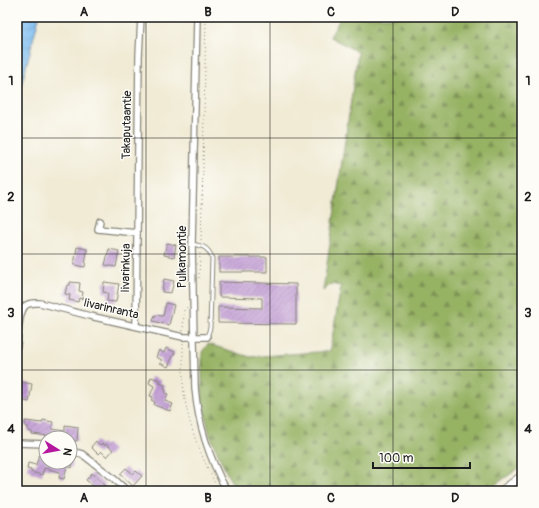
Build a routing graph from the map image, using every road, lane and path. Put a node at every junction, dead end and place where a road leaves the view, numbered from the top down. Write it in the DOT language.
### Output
graph roads {
  1 [pos="141,17"];
  2 [pos="197,17"];
  3 [pos="206,17"];
  4 [pos="100,221"];
  5 [pos="137,233"];
  6 [pos="192,244"];
  7 [pos="200,246"];
  8 [pos="199,284"];
  9 [pos="193,304"];
  10 [pos="136,326"];
  11 [pos="183,337"];
  12 [pos="193,337"];
  13 [pos="207,337"];
  14 [pos="17,346"];
  15 [pos="17,443"];
  16 [pos="38,444"];
  17 [pos="78,453"];
  18 [pos="522,476"];
  19 [pos="522,488"];
  20 [pos="121,491"];
  21 [pos="227,491"];
  22 [pos="502,491"];
  23 [pos="518,491"];
  1 -- 5 [label="street, Takaputaantie"];
  2 -- 6 [label="street, Pulkamontie"];
  3 -- 7 [label="path"];
  4 -- 5 [label="street, Iivarinkuja"];
  5 -- 10 [label="street, Iivarinkuja"];
  6 -- 7 [label="lane"];
  6 -- 9 [label="street, Pulkamontie"];
  7 -- 8 [label="path"];
  7 -- 13 [label="lane"];
  9 -- 11 [label="path"];
  9 -- 12 [label="street, Pulkamontie"];
  10 -- 11 [label="street, Iivarinranta"];
  10 -- 14 [label="street, Iivarinranta"];
  11 -- 12 [label="street, Iivarinranta"];
  12 -- 13 [label="street, Iivarinranta"];
  12 -- 21 [label="street, Pulkamontie"];
  15 -- 16 [label="street"];
  17 -- 20 [label="street"];
  18 -- 22 [label="street"];
  19 -- 23 [label="path"];
}
